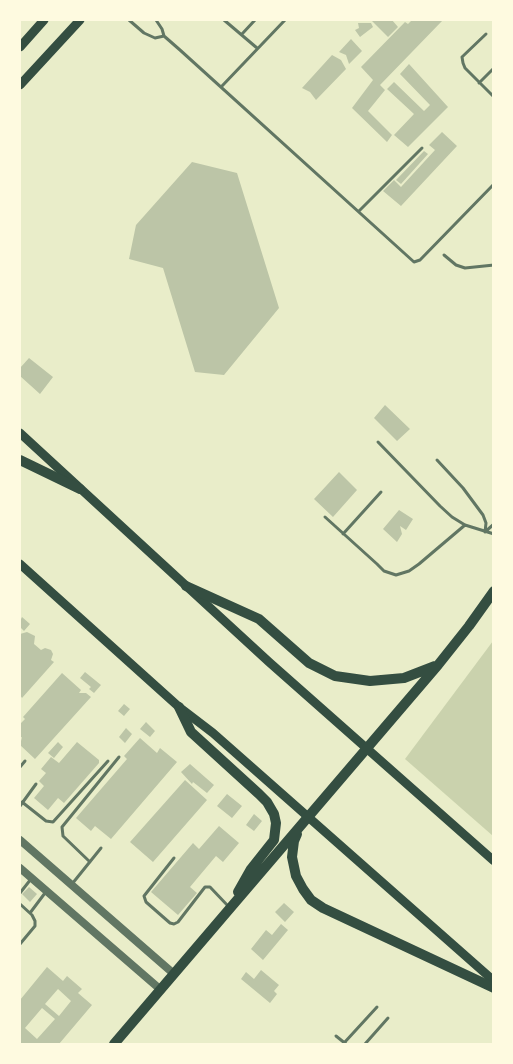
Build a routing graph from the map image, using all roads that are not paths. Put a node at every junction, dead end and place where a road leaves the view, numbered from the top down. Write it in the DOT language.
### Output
graph roads {
  1 [pos="44,20"];
  2 [pos="80,20"];
  3 [pos="129,20"];
  4 [pos="156,20"];
  5 [pos="224,20"];
  6 [pos="255,20"];
  7 [pos="285,20"];
  8 [pos="242,34"];
  9 [pos="486,34"];
  10 [pos="164,36"];
  11 [pos="20,47"];
  12 [pos="257,48"];
  13 [pos="494,68"];
  14 [pos="479,83"];
  15 [pos="20,85"];
  16 [pos="222,86"];
  17 [pos="493,96"];
  18 [pos="422,148"];
  19 [pos="494,184"];
  20 [pos="359,210"];
  21 [pos="444,255"];
  22 [pos="494,265"];
  23 [pos="20,433"];
  24 [pos="378,442"];
  25 [pos="20,460"];
  26 [pos="437,460"];
  27 [pos="80,489"];
  28 [pos="381,492"];
  29 [pos="325,517"];
  30 [pos="494,524"];
  31 [pos="465,525"];
  32 [pos="485,532"];
  33 [pos="344,534"];
  34 [pos="494,534"];
  35 [pos="20,564"];
  36 [pos="186,586"];
  37 [pos="494,591"];
  38 [pos="438,664"];
  39 [pos="179,707"];
  40 [pos="119,757"];
  41 [pos="25,761"];
  42 [pos="108,761"];
  43 [pos="20,767"];
  44 [pos="36,784"];
  45 [pos="21,804"];
  46 [pos="301,826"];
  47 [pos="20,840"];
  48 [pos="101,848"];
  49 [pos="174,858"];
  50 [pos="494,861"];
  51 [pos="90,862"];
  52 [pos="20,868"];
  53 [pos="32,879"];
  54 [pos="71,885"];
  55 [pos="47,892"];
  56 [pos="20,893"];
  57 [pos="20,904"];
  58 [pos="230,908"];
  59 [pos="30,913"];
  60 [pos="20,944"];
  61 [pos="174,974"];
  62 [pos="494,981"];
  63 [pos="494,988"];
  64 [pos="160,990"];
  65 [pos="377,1007"];
  66 [pos="388,1018"];
  67 [pos="336,1036"];
  68 [pos="114,1044"];
  69 [pos="345,1044"];
  70 [pos="365,1044"];
  1 -- 11 [label="main road"];
  2 -- 15 [label="main road"];
  3 -- 10 [label="lane"];
  4 -- 10 [label="lane"];
  5 -- 8 [label="lane"];
  6 -- 8 [label="lane"];
  7 -- 12 [label="lane"];
  8 -- 12 [label="lane"];
  9 -- 14 [label="lane"];
  10 -- 16 [label="lane"];
  12 -- 16 [label="lane"];
  13 -- 14 [label="lane"];
  14 -- 17 [label="lane"];
  16 -- 20 [label="lane"];
  18 -- 20 [label="lane"];
  19 -- 20 [label="lane"];
  21 -- 22 [label="lane"];
  23 -- 27 [label="main road"];
  24 -- 31 [label="lane"];
  25 -- 27 [label="highway"];
  26 -- 32 [label="lane"];
  27 -- 36 [label="main road"];
  28 -- 33 [label="lane"];
  29 -- 33 [label="lane"];
  30 -- 32 [label="lane"];
  31 -- 32 [label="lane"];
  31 -- 33 [label="lane"];
  32 -- 34 [label="lane"];
  35 -- 39 [label="main road"];
  36 -- 38 [label="highway"];
  36 -- 50 [label="main road"];
  37 -- 38 [label="highway"];
  38 -- 46 [label="highway"];
  39 -- 58 [label="highway"];
  39 -- 62 [label="main road"];
  40 -- 51 [label="lane"];
  41 -- 43 [label="lane"];
  42 -- 45 [label="lane"];
  44 -- 45 [label="lane"];
  46 -- 58 [label="highway"];
  46 -- 63 [label="highway"];
  47 -- 54 [label="street"];
  48 -- 51 [label="lane"];
  49 -- 58 [label="lane"];
  51 -- 54 [label="lane"];
  52 -- 53 [label="street"];
  53 -- 55 [label="street"];
  53 -- 56 [label="lane"];
  54 -- 61 [label="street"];
  55 -- 59 [label="lane"];
  55 -- 64 [label="street"];
  57 -- 59 [label="lane"];
  58 -- 61 [label="highway"];
  59 -- 60 [label="lane"];
  61 -- 64 [label="highway"];
  64 -- 68 [label="highway"];
  65 -- 69 [label="lane"];
  66 -- 70 [label="lane"];
  67 -- 69 [label="lane"];
}
